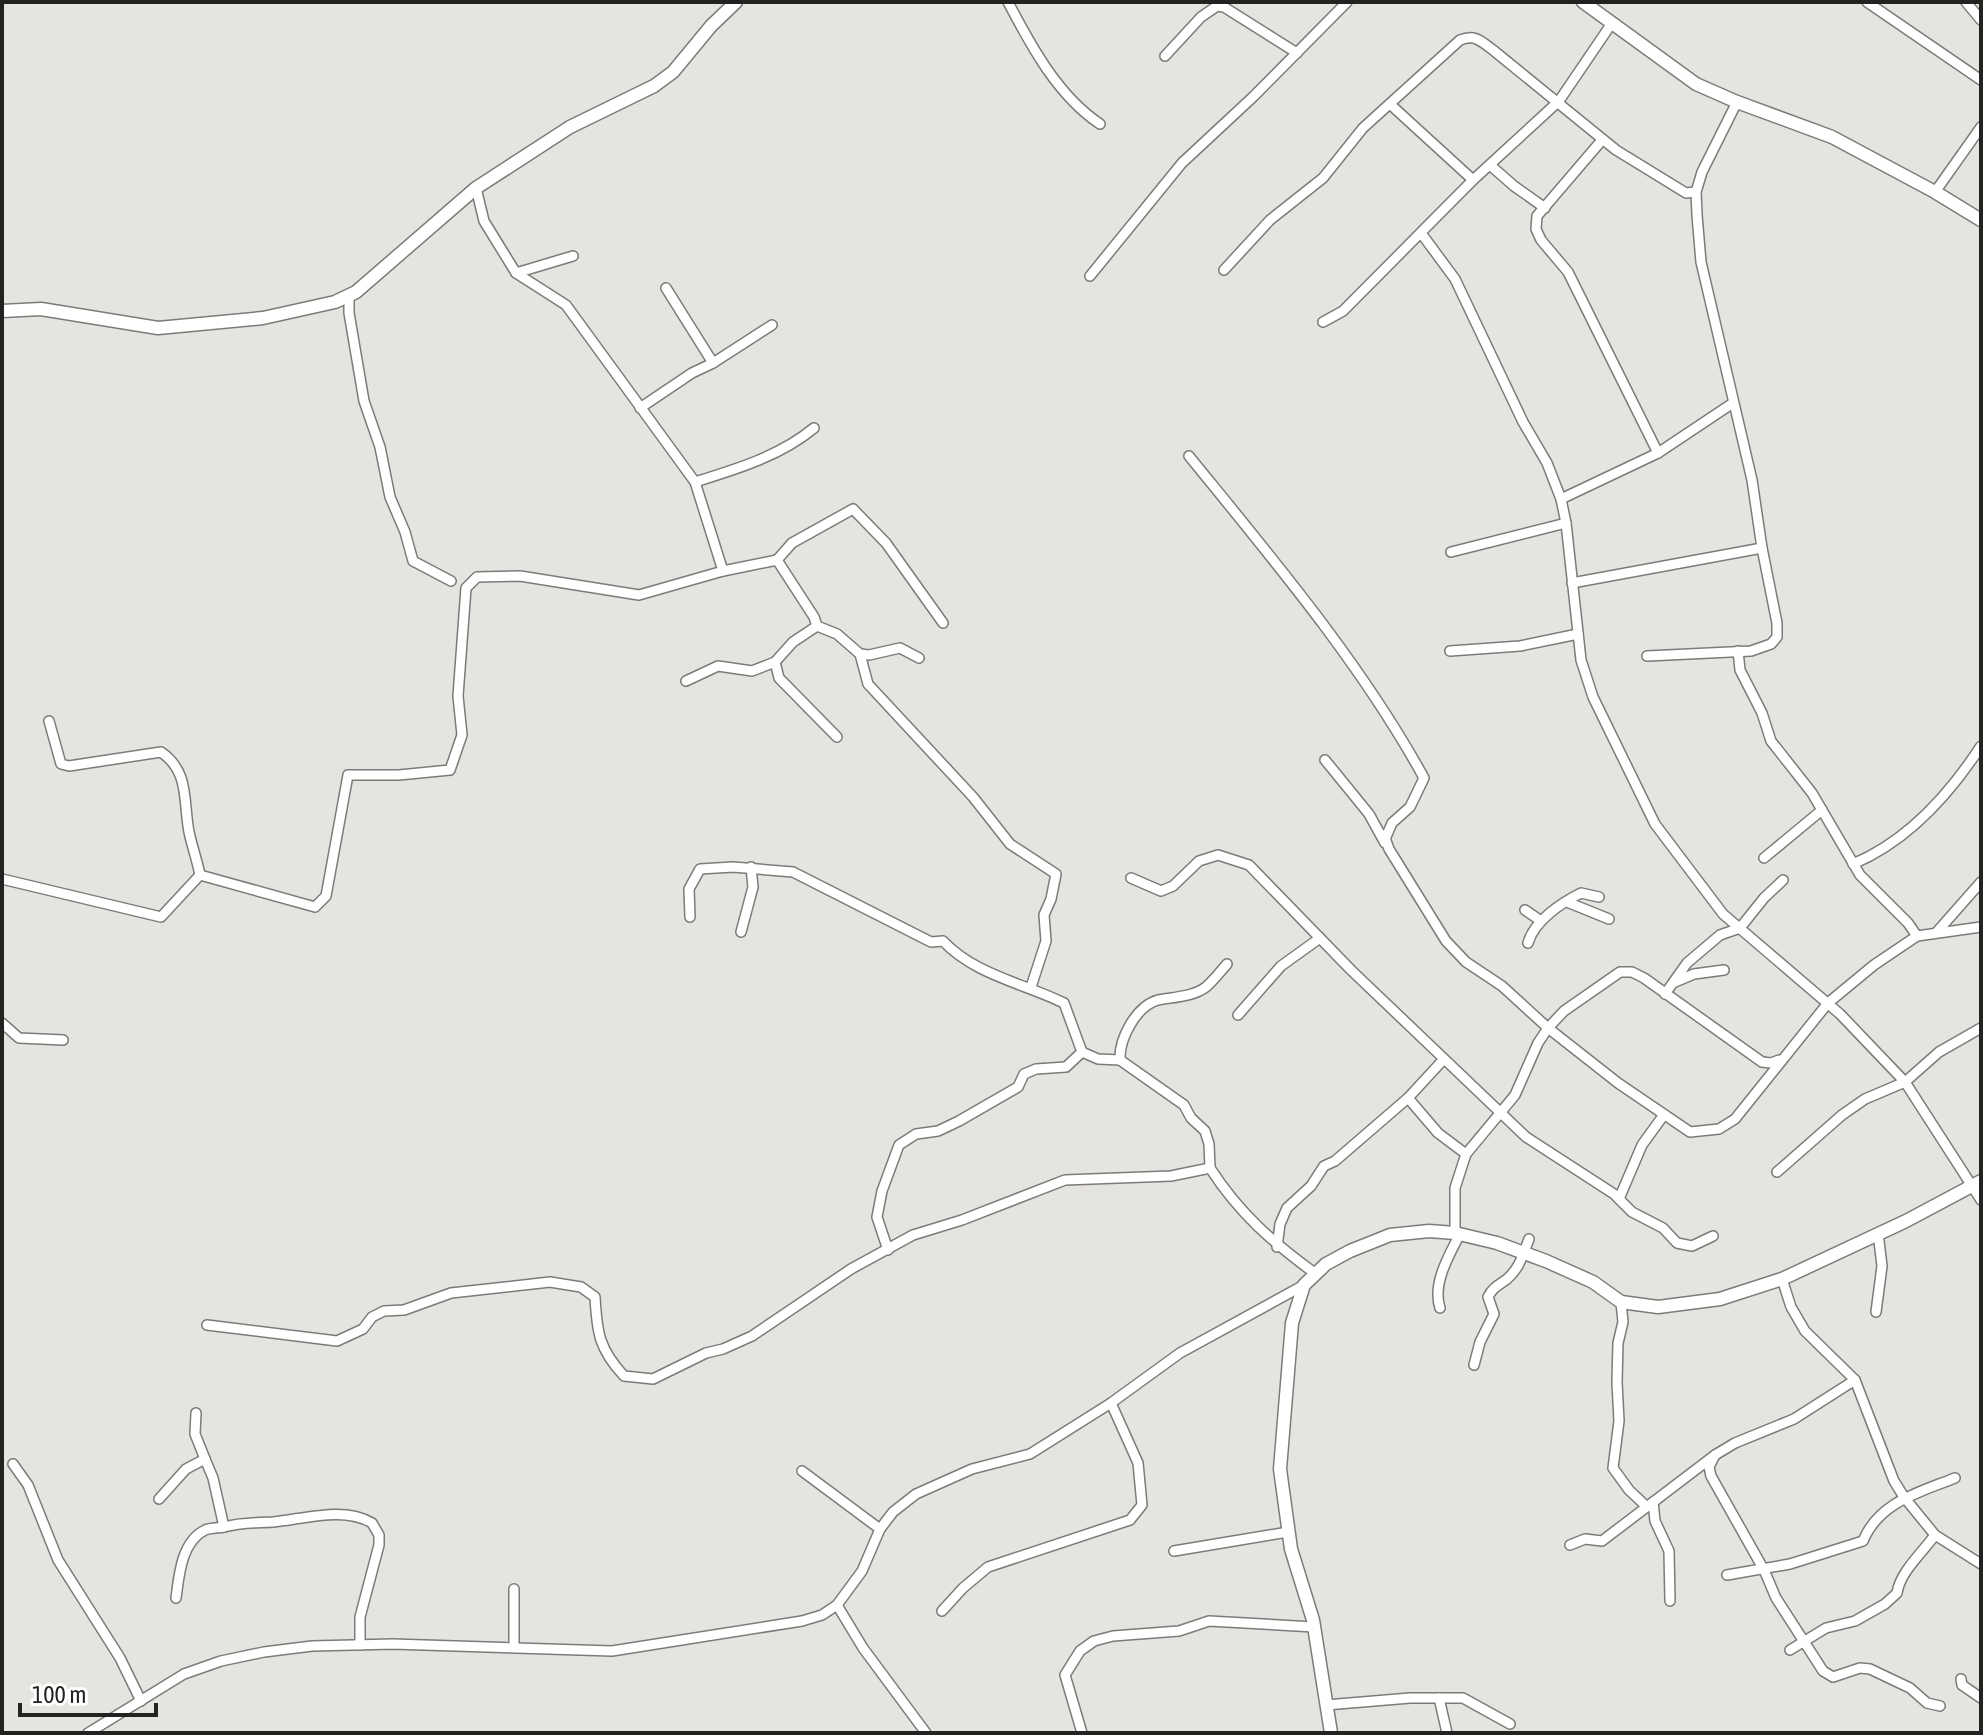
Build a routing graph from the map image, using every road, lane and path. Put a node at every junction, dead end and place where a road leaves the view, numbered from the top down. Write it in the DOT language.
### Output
graph roads {
  1 [pos="736,2"];
  2 [pos="1008,2"];
  3 [pos="1347,2"];
  4 [pos="1583,2"];
  5 [pos="1867,2"];
  6 [pos="1966,2"];
  7 [pos="1981,20"];
  8 [pos="1612,23"];
  9 [pos="1297,53"];
  10 [pos="1165,56"];
  11 [pos="1981,80"];
  12 [pos="1559,101"];
  13 [pos="1737,102"];
  14 [pos="1391,105"];
  15 [pos="1100,124"];
  16 [pos="1981,127"];
  17 [pos="1602,140"];
  18 [pos="1490,165"];
  19 [pos="1473,180"];
  20 [pos="476,188"];
  21 [pos="1696,192"];
  22 [pos="1935,192"];
  23 [pos="1545,208"];
  24 [pos="1981,220"];
  25 [pos="1421,233"];
  26 [pos="573,256"];
  27 [pos="1224,270"];
  28 [pos="516,273"];
  29 [pos="1090,276"];
  30 [pos="666,288"];
  31 [pos="349,295"];
  32 [pos="2,311"];
  33 [pos="1323,322"];
  34 [pos="772,325"];
  35 [pos="713,363"];
  36 [pos="1733,403"];
  37 [pos="640,408"];
  38 [pos="814,428"];
  39 [pos="1658,453"];
  40 [pos="1189,456"];
  41 [pos="695,482"];
  42 [pos="1561,499"];
  43 [pos="1566,523"];
  44 [pos="1762,548"];
  45 [pos="1451,552"];
  46 [pos="777,560"];
  47 [pos="723,571"];
  48 [pos="451,581"];
  49 [pos="1572,583"];
  50 [pos="943,623"];
  51 [pos="817,626"];
  52 [pos="1578,634"];
  53 [pos="1450,651"];
  54 [pos="1738,651"];
  55 [pos="860,654"];
  56 [pos="1647,656"];
  57 [pos="919,658"];
  58 [pos="775,662"];
  59 [pos="686,681"];
  60 [pos="49,721"];
  61 [pos="837,737"];
  62 [pos="1981,746"];
  63 [pos="1325,760"];
  64 [pos="1822,810"];
  65 [pos="1389,849"];
  66 [pos="1764,858"];
  67 [pos="1853,864"];
  68 [pos="751,867"];
  69 [pos="200,875"];
  70 [pos="1131,878"];
  71 [pos="2,879"];
  72 [pos="1783,880"];
  73 [pos="1981,882"];
  74 [pos="1599,897"];
  75 [pos="1567,902"];
  76 [pos="1525,910"];
  77 [pos="690,917"];
  78 [pos="1609,919"];
  79 [pos="1541,921"];
  80 [pos="1981,927"];
  81 [pos="1740,928"];
  82 [pos="741,932"];
  83 [pos="1936,933"];
  84 [pos="1917,936"];
  85 [pos="1320,938"];
  86 [pos="1528,943"];
  87 [pos="1227,964"];
  88 [pos="1724,970"];
  89 [pos="1675,982"];
  90 [pos="1031,987"];
  91 [pos="1665,994"];
  92 [pos="1828,1003"];
  93 [pos="1238,1015"];
  94 [pos="2,1023"];
  95 [pos="1548,1028"];
  96 [pos="1981,1028"];
  97 [pos="63,1040"];
  98 [pos="1082,1052"];
  99 [pos="1782,1058"];
  100 [pos="1444,1059"];
  101 [pos="1120,1060"];
  102 [pos="1905,1082"];
  103 [pos="1408,1098"];
  104 [pos="1502,1112"];
  105 [pos="1663,1116"];
  106 [pos="1466,1154"];
  107 [pos="1210,1168"];
  108 [pos="1777,1172"];
  109 [pos="1977,1183"];
  110 [pos="1619,1199"];
  111 [pos="1981,1200"];
  112 [pos="1458,1233"];
  113 [pos="1878,1233"];
  114 [pos="1713,1236"];
  115 [pos="1529,1239"];
  116 [pos="1277,1247"];
  117 [pos="888,1250"];
  118 [pos="1524,1253"];
  119 [pos="1316,1274"];
  120 [pos="1782,1279"];
  121 [pos="1304,1285"];
  122 [pos="1621,1302"];
  123 [pos="1440,1308"];
  124 [pos="1876,1312"];
  125 [pos="207,1325"];
  126 [pos="1474,1365"];
  127 [pos="1855,1380"];
  128 [pos="1111,1403"];
  129 [pos="196,1413"];
  130 [pos="1715,1455"];
  131 [pos="205,1459"];
  132 [pos="13,1464"];
  133 [pos="802,1471"];
  134 [pos="1955,1478"];
  135 [pos="1904,1497"];
  136 [pos="159,1499"];
  137 [pos="1650,1505"];
  138 [pos="224,1527"];
  139 [pos="880,1529"];
  140 [pos="1288,1532"];
  141 [pos="1935,1535"];
  142 [pos="1570,1545"];
  143 [pos="1174,1551"];
  144 [pos="1981,1564"];
  145 [pos="1764,1570"];
  146 [pos="1727,1575"];
  147 [pos="514,1589"];
  148 [pos="176,1598"];
  149 [pos="1670,1601"];
  150 [pos="837,1605"];
  151 [pos="942,1611"];
  152 [pos="1314,1627"];
  153 [pos="1804,1641"];
  154 [pos="360,1645"];
  155 [pos="514,1646"];
  156 [pos="1790,1650"];
  157 [pos="1961,1679"];
  158 [pos="1439,1698"];
  159 [pos="1981,1698"];
  160 [pos="141,1701"];
  161 [pos="1326,1705"];
  162 [pos="1940,1706"];
  163 [pos="1510,1724"];
  164 [pos="93,1732"];
  165 [pos="926,1733"];
  166 [pos="1082,1733"];
  167 [pos="1331,1733"];
  168 [pos="1447,1733"];
  1 -- 20 [label="street"];
  2 -- 15 [label="street"];
  3 -- 9 [label="street"];
  4 -- 8 [label="street"];
  5 -- 11 [label="street"];
  6 -- 7 [label="street"];
  8 -- 12 [label="street"];
  8 -- 13 [label="street"];
  9 -- 10 [label="street"];
  9 -- 29 [label="street"];
  12 -- 14 [label="street"];
  12 -- 17 [label="street"];
  12 -- 18 [label="street"];
  13 -- 21 [label="street"];
  13 -- 22 [label="street"];
  14 -- 19 [label="street"];
  14 -- 27 [label="street"];
  16 -- 22 [label="street"];
  17 -- 21 [label="street"];
  17 -- 23 [label="street"];
  18 -- 19 [label="street"];
  18 -- 23 [label="street"];
  19 -- 25 [label="street"];
  20 -- 28 [label="street"];
  20 -- 31 [label="street"];
  21 -- 36 [label="street"];
  22 -- 24 [label="street"];
  23 -- 39 [label="street"];
  25 -- 33 [label="street"];
  25 -- 42 [label="street"];
  26 -- 28 [label="street"];
  28 -- 37 [label="street"];
  30 -- 35 [label="street"];
  31 -- 32 [label="street"];
  31 -- 48 [label="street"];
  34 -- 35 [label="street"];
  35 -- 37 [label="street"];
  36 -- 39 [label="street"];
  36 -- 44 [label="street"];
  37 -- 41 [label="street"];
  38 -- 41 [label="street"];
  39 -- 42 [label="street"];
  40 -- 65 [label="street"];
  41 -- 47 [label="street"];
  42 -- 43 [label="street"];
  43 -- 45 [label="street"];
  43 -- 49 [label="street"];
  44 -- 49 [label="street"];
  44 -- 54 [label="street"];
  46 -- 47 [label="street"];
  46 -- 50 [label="street"];
  46 -- 51 [label="street"];
  47 -- 69 [label="street"];
  49 -- 52 [label="street"];
  51 -- 55 [label="street"];
  51 -- 58 [label="street"];
  52 -- 53 [label="street"];
  52 -- 81 [label="street"];
  54 -- 56 [label="street"];
  54 -- 64 [label="street"];
  55 -- 57 [label="street"];
  55 -- 90 [label="street"];
  58 -- 59 [label="street"];
  58 -- 61 [label="street"];
  60 -- 69 [label="street"];
  62 -- 67 [label="street"];
  63 -- 65 [label="street"];
  64 -- 66 [label="street"];
  64 -- 67 [label="street"];
  65 -- 95 [label="street"];
  67 -- 84 [label="street"];
  68 -- 77 [label="street"];
  68 -- 82 [label="street"];
  68 -- 90 [label="street"];
  69 -- 71 [label="street"];
  70 -- 85 [label="street"];
  72 -- 81 [label="street"];
  73 -- 83 [label="street"];
  74 -- 75 [label="street"];
  75 -- 78 [label="street"];
  75 -- 79 [label="street"];
  76 -- 79 [label="street"];
  79 -- 86 [label="street"];
  80 -- 83 [label="street"];
  81 -- 89 [label="street"];
  81 -- 92 [label="street"];
  83 -- 84 [label="street"];
  84 -- 92 [label="street"];
  85 -- 93 [label="street"];
  85 -- 100 [label="street"];
  87 -- 101 [label="street"];
  88 -- 89 [label="street"];
  89 -- 91 [label="street"];
  90 -- 98 [label="street"];
  91 -- 95 [label="street"];
  91 -- 99 [label="street"];
  92 -- 99 [label="street"];
  92 -- 102 [label="street"];
  94 -- 97 [label="street"];
  95 -- 99 [label="street"];
  95 -- 104 [label="street"];
  96 -- 102 [label="street"];
  98 -- 101 [label="street"];
  98 -- 117 [label="street"];
  100 -- 103 [label="street"];
  100 -- 104 [label="street"];
  101 -- 107 [label="street"];
  102 -- 108 [label="street"];
  102 -- 109 [label="street"];
  103 -- 106 [label="street"];
  103 -- 116 [label="street"];
  104 -- 106 [label="street"];
  104 -- 110 [label="street"];
  105 -- 110 [label="street"];
  106 -- 112 [label="street"];
  107 -- 116 [label="street"];
  107 -- 117 [label="street"];
  109 -- 111 [label="street"];
  109 -- 113 [label="street"];
  110 -- 114 [label="street"];
  112 -- 118 [label="street"];
  112 -- 119 [label="street"];
  112 -- 123 [label="street"];
  113 -- 120 [label="street"];
  113 -- 124 [label="street"];
  115 -- 118 [label="street"];
  116 -- 119 [label="street"];
  117 -- 125 [label="street"];
  118 -- 122 [label="street"];
  118 -- 126 [label="street"];
  119 -- 121 [label="street"];
  120 -- 122 [label="street"];
  120 -- 127 [label="street"];
  121 -- 128 [label="street"];
  121 -- 140 [label="street"];
  122 -- 137 [label="street"];
  127 -- 130 [label="street"];
  127 -- 135 [label="street"];
  128 -- 139 [label="street"];
  128 -- 151 [label="street"];
  129 -- 131 [label="street"];
  130 -- 137 [label="street"];
  130 -- 145 [label="street"];
  131 -- 136 [label="street"];
  131 -- 138 [label="street"];
  132 -- 160 [label="street"];
  133 -- 139 [label="street"];
  134 -- 135 [label="street"];
  135 -- 141 [label="street"];
  135 -- 145 [label="street"];
  137 -- 142 [label="street"];
  137 -- 149 [label="street"];
  138 -- 148 [label="street"];
  138 -- 154 [label="street"];
  139 -- 150 [label="street"];
  140 -- 143 [label="street"];
  140 -- 152 [label="street"];
  141 -- 144 [label="street"];
  141 -- 153 [label="street"];
  145 -- 146 [label="street"];
  145 -- 153 [label="street"];
  147 -- 155 [label="street"];
  150 -- 155 [label="street"];
  150 -- 165 [label="street"];
  152 -- 161 [label="street"];
  152 -- 166 [label="street"];
  153 -- 156 [label="street"];
  153 -- 162 [label="street"];
  154 -- 155 [label="street"];
  154 -- 160 [label="street"];
  157 -- 159 [label="street"];
  158 -- 161 [label="street"];
  158 -- 163 [label="street"];
  158 -- 168 [label="street"];
  160 -- 164 [label="street"];
  161 -- 167 [label="street"];
}
